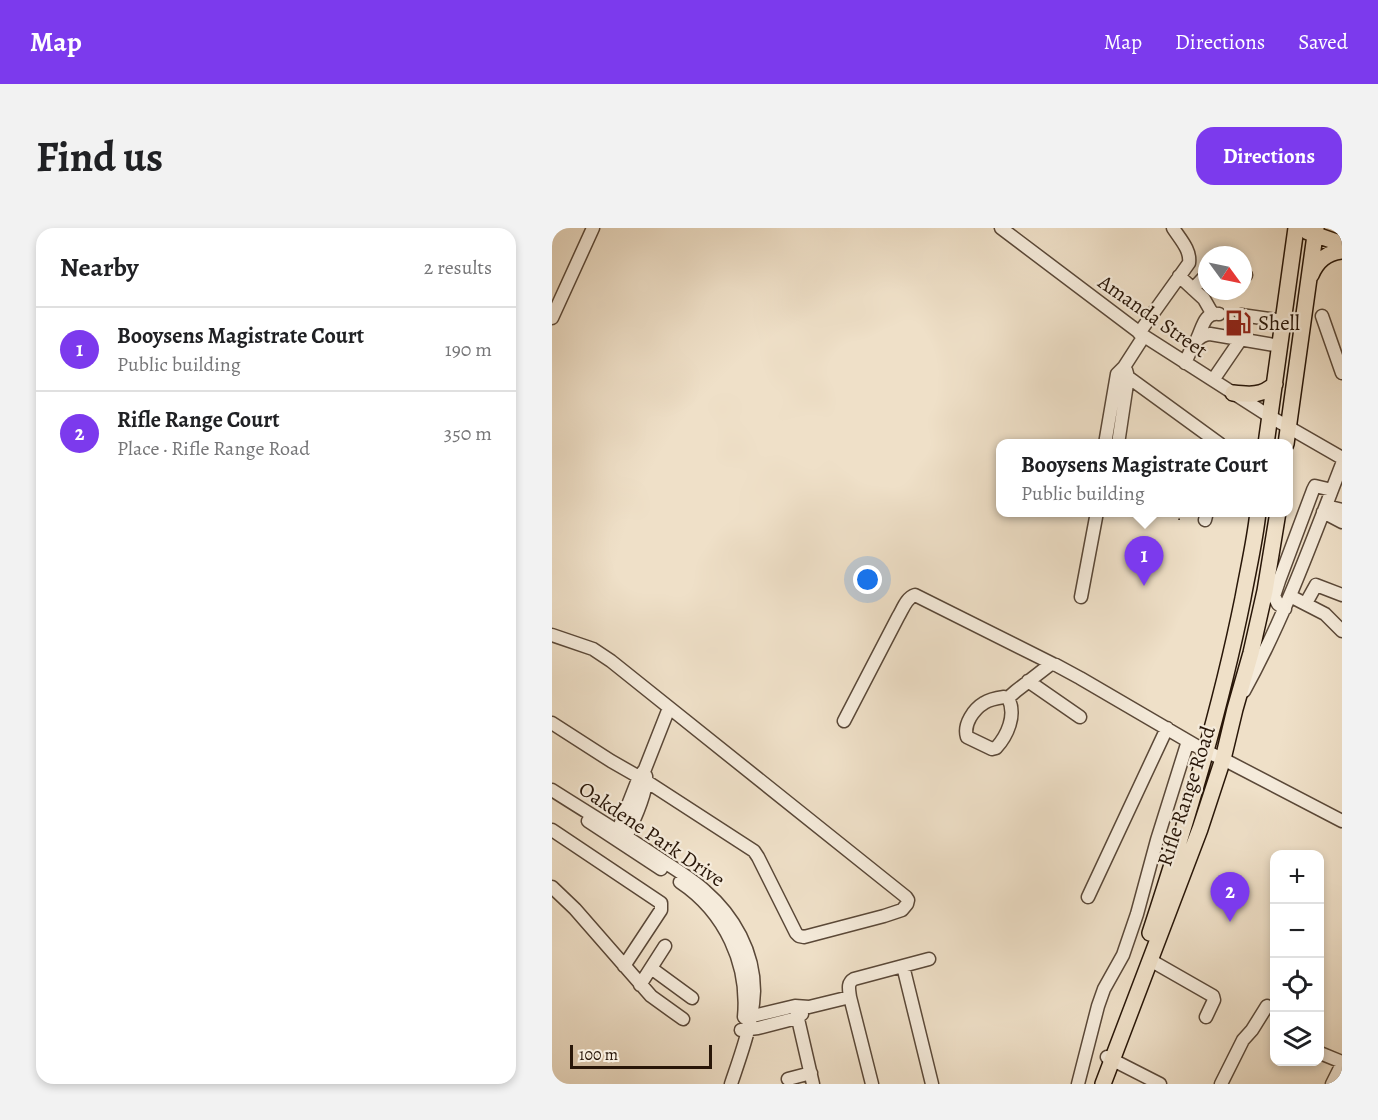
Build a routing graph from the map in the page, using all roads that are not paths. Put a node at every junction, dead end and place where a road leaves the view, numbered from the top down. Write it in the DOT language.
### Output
graph roads {
  1 [pos="594,228"];
  2 [pos="1000,228"];
  3 [pos="1173,228"];
  4 [pos="1295,228"];
  5 [pos="1316,231"];
  6 [pos="1342,244"];
  7 [pos="1342,251"];
  8 [pos="1179,276"];
  9 [pos="1309,280"];
  10 [pos="1198,284"];
  11 [pos="1193,289"];
  12 [pos="1241,315"];
  13 [pos="1322,316"];
  14 [pos="552,318"];
  15 [pos="1284,321"];
  16 [pos="1142,335"];
  17 [pos="1197,339"];
  18 [pos="1240,339"];
  19 [pos="1280,346"];
  20 [pos="1185,363"];
  21 [pos="1123,372"];
  22 [pos="1342,373"];
  23 [pos="1213,380"];
  24 [pos="1275,384"];
  25 [pos="1233,393"];
  26 [pos="1269,416"];
  27 [pos="1288,426"];
  28 [pos="1106,439"];
  29 [pos="1118,439"];
  30 [pos="1213,439"];
  31 [pos="1267,439"];
  32 [pos="1287,439"];
  33 [pos="1342,458"];
  34 [pos="1342,464"];
  35 [pos="1332,490"];
  36 [pos="1324,509"];
  37 [pos="1342,510"];
  38 [pos="1096,517"];
  39 [pos="1257,517"];
  40 [pos="1277,517"];
  41 [pos="1342,522"];
  42 [pos="1342,595"];
  43 [pos="1290,596"];
  44 [pos="1081,597"];
  45 [pos="1306,603"];
  46 [pos="1284,609"];
  47 [pos="1342,631"];
  48 [pos="552,635"];
  49 [pos="1053,664"];
  50 [pos="1028,681"];
  51 [pos="1008,698"];
  52 [pos="669,708"];
  53 [pos="1235,709"];
  54 [pos="1080,717"];
  55 [pos="844,721"];
  56 [pos="552,723"];
  57 [pos="1167,728"];
  58 [pos="1188,741"];
  59 [pos="1205,751"];
  60 [pos="1222,759"];
  61 [pos="643,776"];
  62 [pos="552,790"];
  63 [pos="552,797"];
  64 [pos="1342,821"];
  65 [pos="552,830"];
  66 [pos="620,837"];
  67 [pos="552,887"];
  68 [pos="1088,897"];
  69 [pos="665,946"];
  70 [pos="929,958"];
  71 [pos="1150,960"];
  72 [pos="624,966"];
  73 [pos="903,966"];
  74 [pos="651,968"];
  75 [pos="640,985"];
  76 [pos="850,997"];
  77 [pos="692,998"];
  78 [pos="1267,1006"];
  79 [pos="796,1012"];
  80 [pos="1206,1017"];
  81 [pos="682,1019"];
  82 [pos="746,1023"];
  83 [pos="1324,1055"];
  84 [pos="1109,1058"];
  85 [pos="1342,1063"];
  86 [pos="788,1079"];
  87 [pos="812,1079"];
  88 [pos="723,1084"];
  89 [pos="731,1084"];
  90 [pos="872,1084"];
  91 [pos="932,1084"];
  92 [pos="1078,1084"];
  93 [pos="1096,1084"];
  94 [pos="1103,1084"];
  95 [pos="1160,1084"];
  96 [pos="1221,1084"];
  97 [pos="1332,1084"];
  1 -- 14 [label="street"];
  2 -- 16 [label="street, Amanda Street"];
  3 -- 8 [label="street"];
  4 -- 5 [label="main road"];
  4 -- 15 [label="main road"];
  5 -- 6 [label="main road"];
  5 -- 9 [label="main road"];
  7 -- 9 [label="main road"];
  8 -- 11 [label="street"];
  8 -- 16 [label="street"];
  9 -- 27 [label="main road"];
  10 -- 11 [label="street"];
  11 -- 17 [label="street"];
  12 -- 15 [label="street"];
  13 -- 22 [label="street"];
  15 -- 19 [label="main road"];
  16 -- 20 [label="street, Amanda Street"];
  16 -- 21 [label="street"];
  17 -- 18 [label="street"];
  17 -- 20 [label="street"];
  18 -- 19 [label="street"];
  18 -- 23 [label="street"];
  19 -- 24 [label="main road"];
  20 -- 23 [label="street, Amanda Street"];
  21 -- 28 [label="street"];
  21 -- 29 [label="street"];
  21 -- 30 [label="street"];
  23 -- 25 [label="street, Amanda Street"];
  24 -- 25 [label="main road"];
  24 -- 26 [label="main road"];
  25 -- 26 [label="street, Amanda Street"];
  26 -- 27 [label="street, Amanda Street"];
  26 -- 31 [label="main road"];
  27 -- 32 [label="main road"];
  27 -- 33 [label="street, Amanda Street"];
  34 -- 35 [label="street"];
  35 -- 36 [label="street"];
  35 -- 46 [label="street"];
  36 -- 37 [label="street"];
  36 -- 41 [label="street"];
  36 -- 43 [label="street"];
  38 -- 44 [label="street"];
  39 -- 59 [label="main road, Rifle Range Road"];
  40 -- 53 [label="main road, Rifle Range Road"];
  42 -- 45 [label="street"];
  43 -- 45 [label="street"];
  43 -- 46 [label="street"];
  45 -- 47 [label="street"];
  46 -- 53 [label="street"];
  48 -- 52 [label="street"];
  49 -- 50 [label="street"];
  49 -- 55 [label="street"];
  49 -- 57 [label="street"];
  50 -- 51 [label="street"];
  50 -- 54 [label="street"];
  51 -- 51 [label="street"];
  52 -- 61 [label="street"];
  52 -- 61 [label="street"];
  53 -- 60 [label="main road, Rifle Range Road"];
  56 -- 61 [label="street"];
  57 -- 58 [label="street"];
  57 -- 68 [label="street"];
  58 -- 59 [label="street"];
  58 -- 92 [label="street"];
  59 -- 60 [label="street"];
  59 -- 84 [label="main road, Rifle Range Road"];
  60 -- 64 [label="street"];
  60 -- 71 [label="main road, Rifle Range Road"];
  61 -- 66 [label="street"];
  62 -- 66 [label="street, Oakdene Park Drive"];
  63 -- 66 [label="street, Oakdene Park Drive"];
  65 -- 72 [label="street"];
  66 -- 82 [label="street, Oakdene Park Drive"];
  67 -- 72 [label="street"];
  69 -- 74 [label="street"];
  70 -- 73 [label="street"];
  71 -- 80 [label="street"];
  71 -- 84 [label="main road, Rifle Range Road"];
  72 -- 75 [label="street"];
  73 -- 76 [label="street"];
  73 -- 91 [label="street"];
  74 -- 75 [label="street"];
  74 -- 77 [label="street"];
  75 -- 81 [label="street"];
  76 -- 79 [label="street"];
  76 -- 90 [label="street"];
  78 -- 96 [label="street"];
  79 -- 82 [label="street"];
  79 -- 87 [label="street"];
  82 -- 88 [label="street, Oakdene Park Drive"];
  82 -- 89 [label="street, Oakdene Park Drive"];
  83 -- 85 [label="street"];
  84 -- 93 [label="main road, Rifle Range Road"];
  84 -- 94 [label="main road, Rifle Range Road"];
  84 -- 95 [label="street"];
  85 -- 97 [label="street"];
  86 -- 87 [label="street"];
}
